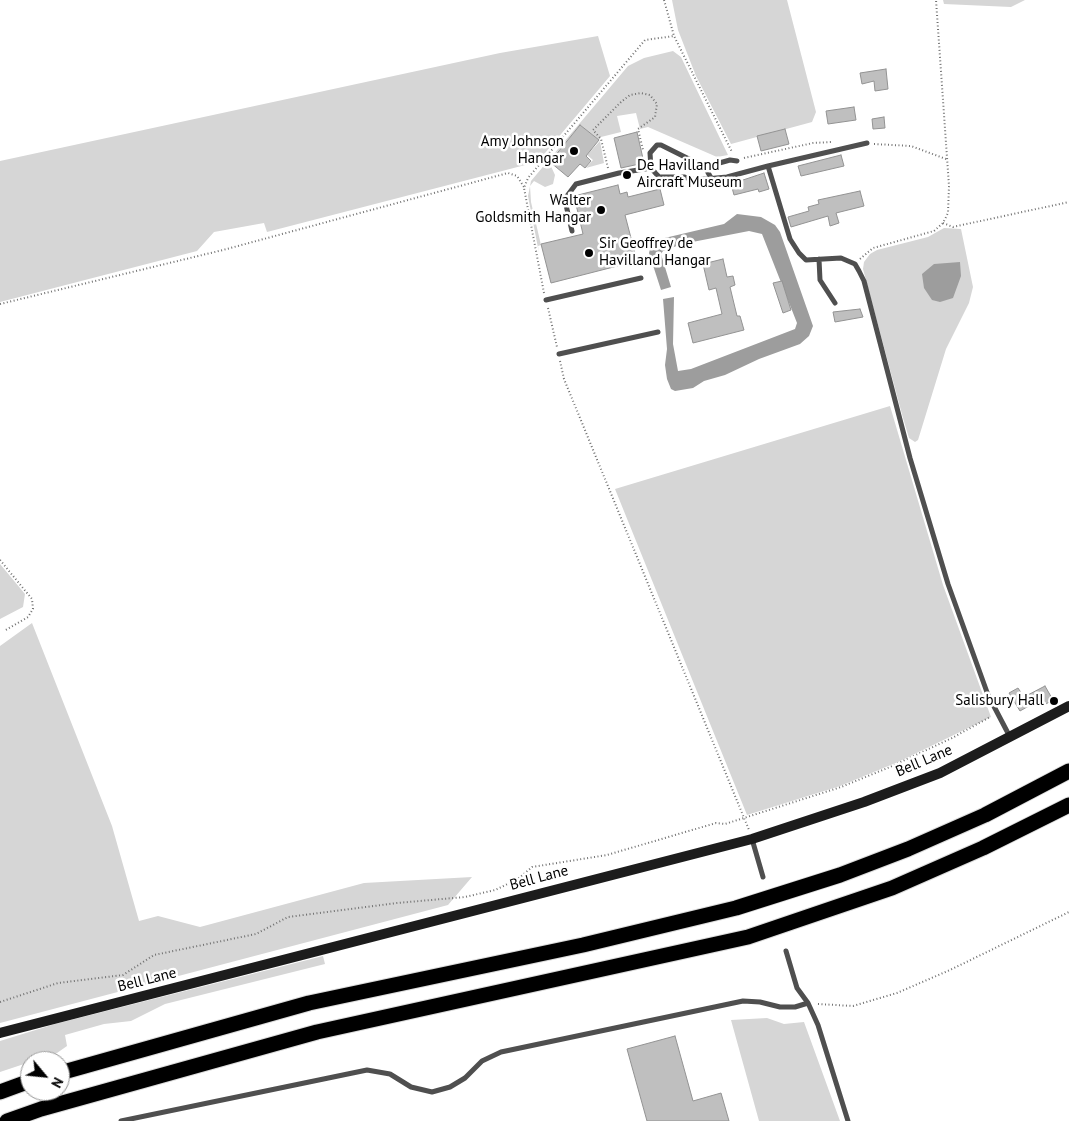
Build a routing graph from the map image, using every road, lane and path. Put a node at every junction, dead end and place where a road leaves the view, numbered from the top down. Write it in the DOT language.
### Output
graph roads {
  1 [pos="664,0"];
  2 [pos="936,0"];
  3 [pos="593,130"];
  4 [pos="590,133"];
  5 [pos="640,137"];
  6 [pos="868,143"];
  7 [pos="737,161"];
  8 [pos="768,166"];
  9 [pos="705,167"];
  10 [pos="651,168"];
  11 [pos="609,175"];
  12 [pos="712,178"];
  13 [pos="524,188"];
  14 [pos="1069,202"];
  15 [pos="943,223"];
  16 [pos="572,231"];
  17 [pos="819,259"];
  18 [pos="855,264"];
  19 [pos="642,278"];
  20 [pos="546,300"];
  21 [pos="835,303"];
  22 [pos="0,304"];
  23 [pos="658,332"];
  24 [pos="559,354"];
  25 [pos="564,379"];
  26 [pos="0,560"];
  27 [pos="4,631"];
  28 [pos="1069,706"];
  29 [pos="997,714"];
  30 [pos="1010,738"];
  31 [pos="1069,771"];
  32 [pos="1069,805"];
  33 [pos="744,818"];
  34 [pos="752,839"];
  35 [pos="763,877"];
  36 [pos="1069,912"];
  37 [pos="786,951"];
  38 [pos="0,1002"];
  39 [pos="808,1003"];
  40 [pos="0,1033"];
  41 [pos="70,1070"];
  42 [pos="20,1085"];
  43 [pos="0,1092"];
  44 [pos="7,1121"];
  45 [pos="121,1121"];
  46 [pos="848,1121"];
  1 -- 7 [label="path"];
  2 -- 15 [label="path"];
  3 -- 4 [label="path"];
  3 -- 5 [label="path"];
  3 -- 11 [label="path"];
  6 -- 8 [label="lane"];
  7 -- 9 [label="lane"];
  8 -- 12 [label="lane"];
  8 -- 17 [label="lane"];
  9 -- 10 [label="lane"];
  9 -- 12 [label="lane"];
  10 -- 11 [label="lane"];
  10 -- 12 [label="lane"];
  11 -- 16 [label="lane"];
  13 -- 22 [label="path"];
  14 -- 15 [label="path"];
  15 -- 18 [label="path"];
  17 -- 18 [label="lane"];
  17 -- 21 [label="lane"];
  18 -- 29 [label="lane"];
  19 -- 20 [label="lane"];
  23 -- 24 [label="lane"];
  25 -- 33 [label="path"];
  26 -- 27 [label="path"];
  28 -- 30 [label="main road, Bell Lane"];
  29 -- 30 [label="lane"];
  29 -- 33 [label="path"];
  30 -- 34 [label="main road, Bell Lane"];
  31 -- 41 [label="highway"];
  32 -- 44 [label="highway"];
  33 -- 34 [label="path"];
  33 -- 38 [label="path"];
  34 -- 35 [label="lane"];
  34 -- 40 [label="main road, Bell Lane"];
  36 -- 39 [label="path"];
  37 -- 39 [label="lane"];
  39 -- 45 [label="lane"];
  39 -- 46 [label="lane"];
  42 -- 43 [label="highway"];
}
